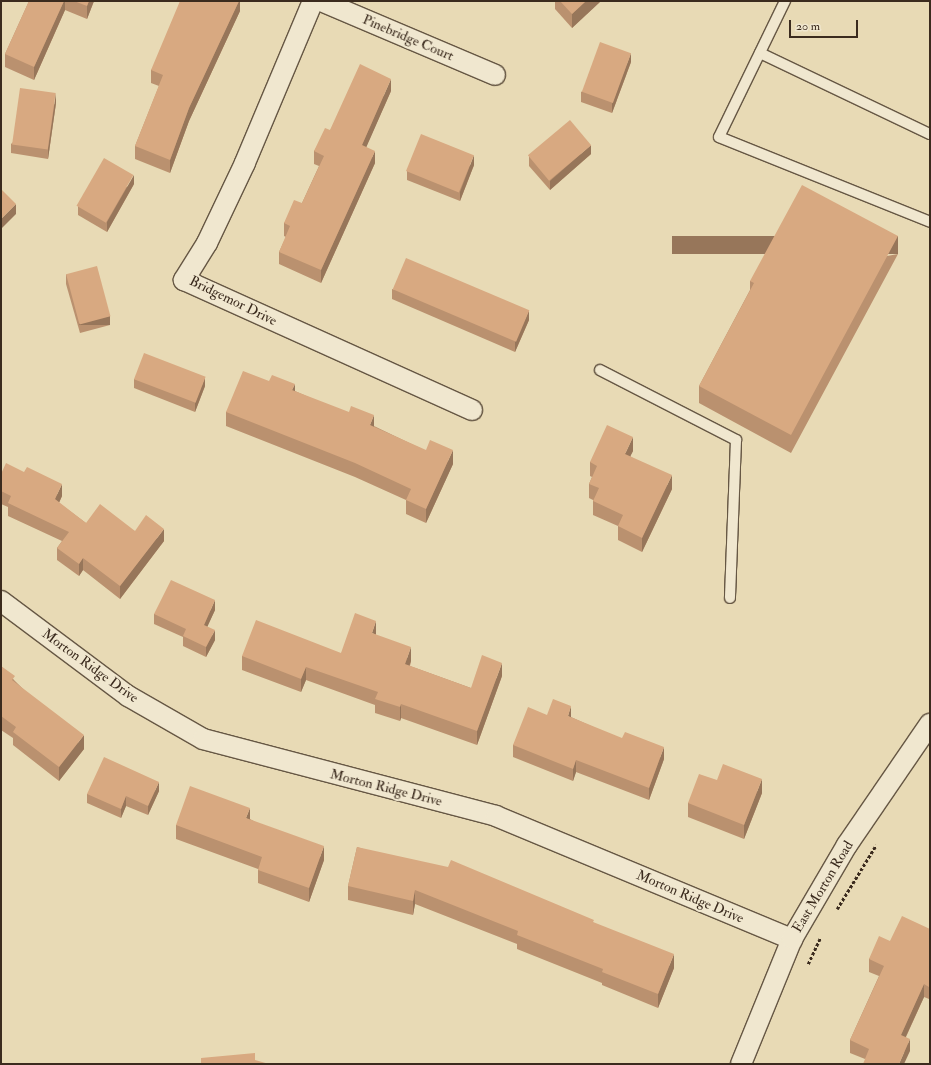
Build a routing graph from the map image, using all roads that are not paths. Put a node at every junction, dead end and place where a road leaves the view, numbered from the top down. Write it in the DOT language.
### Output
graph roads {
  1 [pos="313,1"];
  2 [pos="321,1"];
  3 [pos="785,1"];
  4 [pos="760,53"];
  5 [pos="495,74"];
  6 [pos="930,134"];
  7 [pos="930,222"];
  8 [pos="600,370"];
  9 [pos="472,410"];
  10 [pos="730,598"];
  11 [pos="1,601"];
  12 [pos="930,724"];
  13 [pos="792,940"];
  14 [pos="741,1064"];
  1 -- 9 [label="street, Bridgemor Drive"];
  2 -- 5 [label="street, Pinebridge Court"];
  3 -- 4 [label="lane"];
  4 -- 6 [label="lane"];
  4 -- 7 [label="lane"];
  8 -- 10 [label="lane"];
  11 -- 13 [label="street, Morton Ridge Drive"];
  12 -- 13 [label="street, East Morton Road"];
  13 -- 14 [label="street, East Morton Road"];
}
